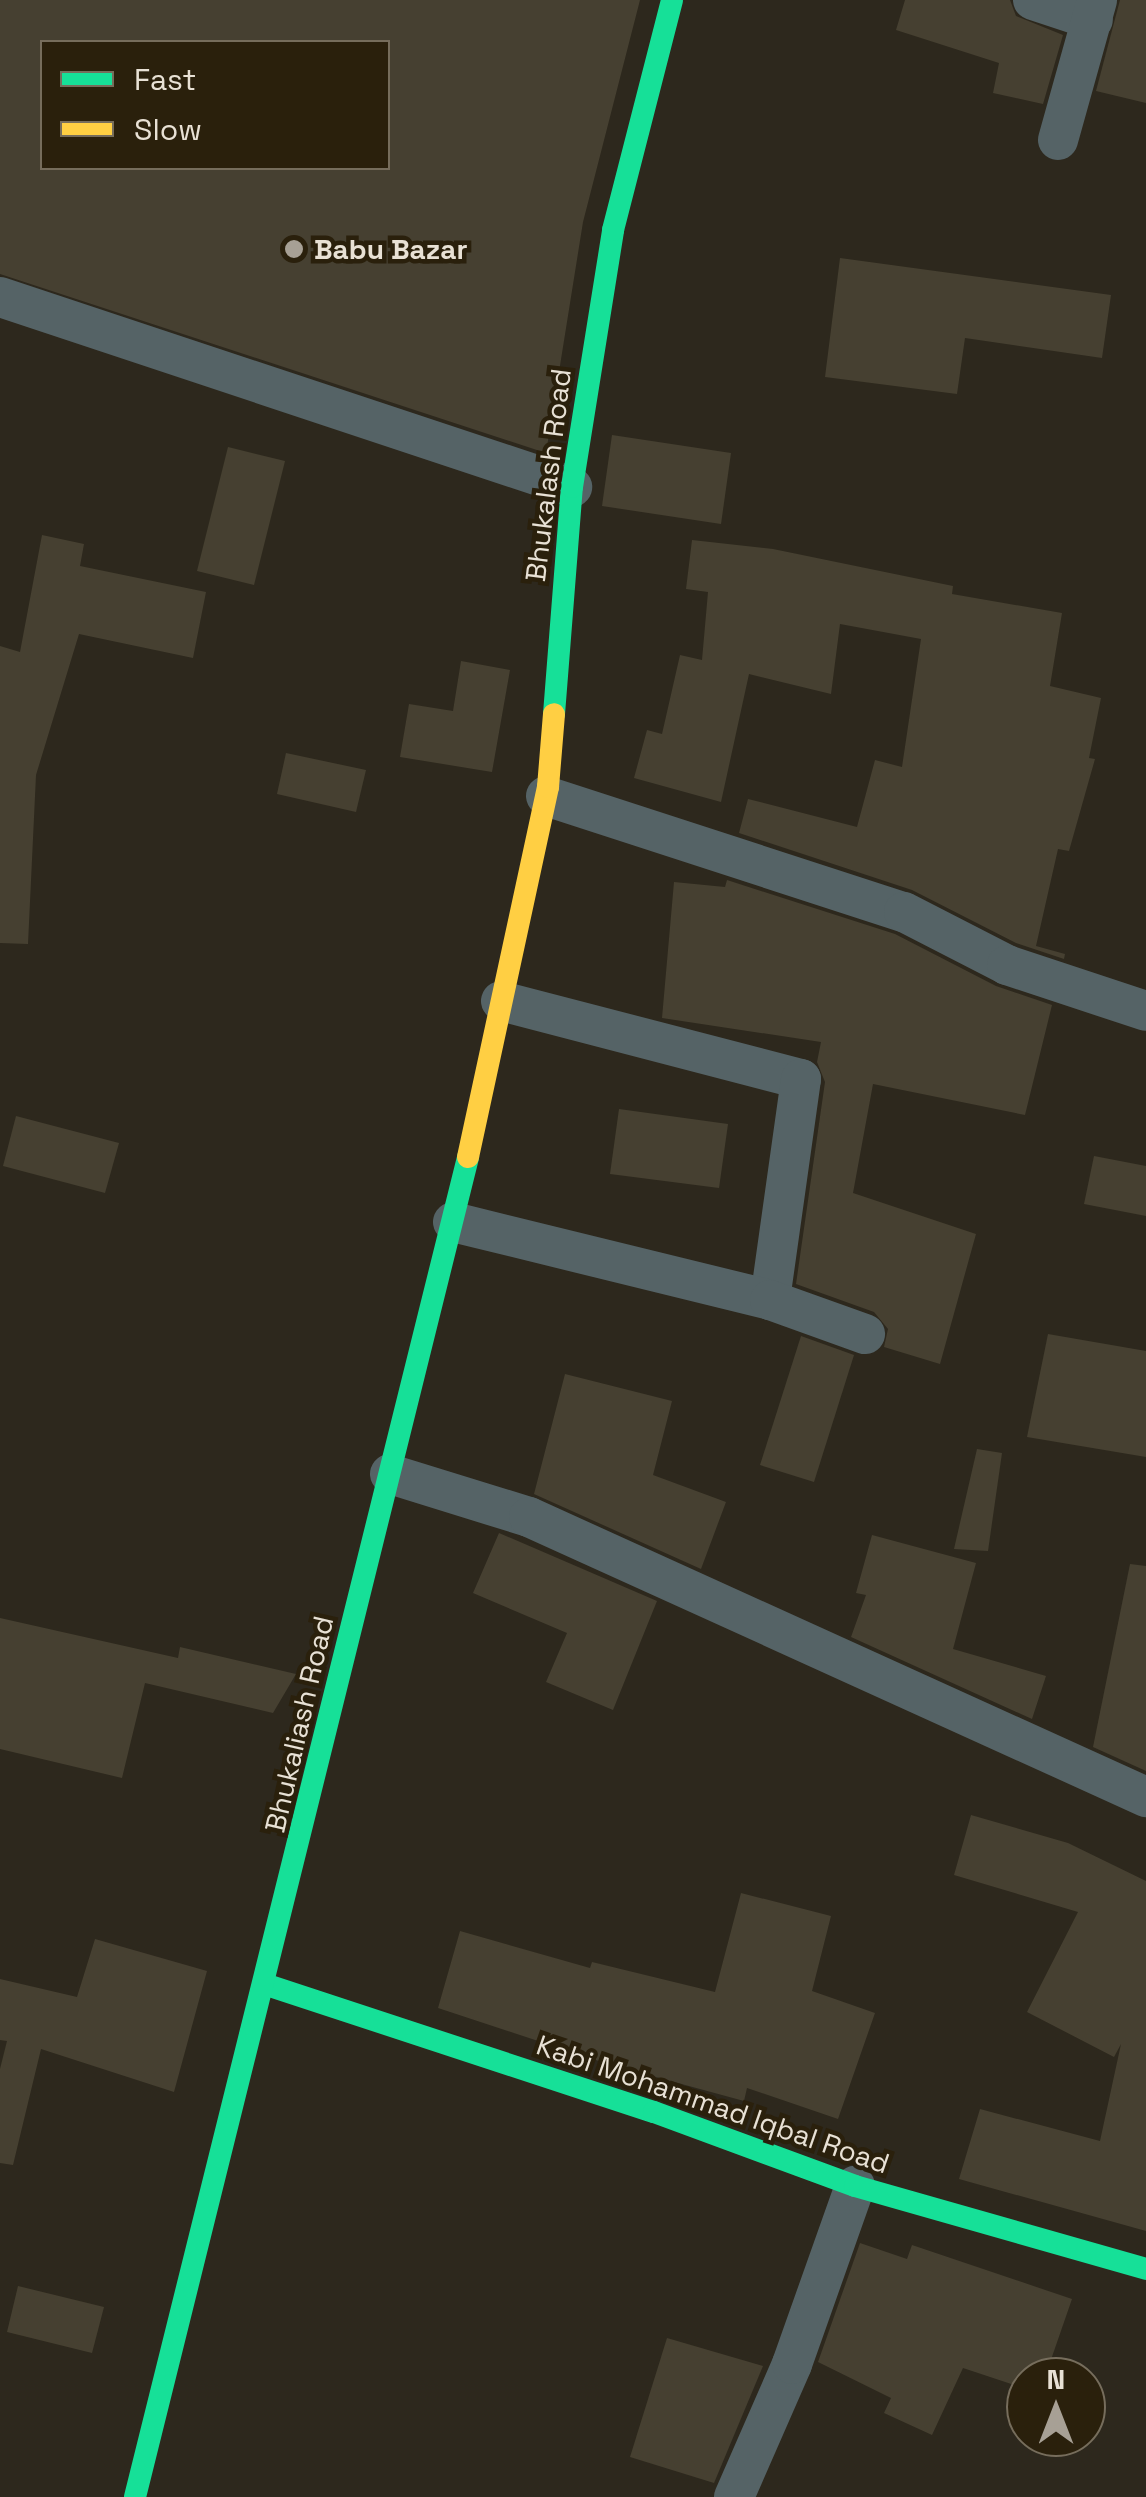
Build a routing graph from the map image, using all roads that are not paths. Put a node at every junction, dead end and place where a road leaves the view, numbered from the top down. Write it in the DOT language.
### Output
graph roads {
  1 [pos="672,0"];
  2 [pos="1033,0"];
  3 [pos="1095,10"];
  4 [pos="1058,140"];
  5 [pos="0,297"];
  6 [pos="572,487"];
  7 [pos="546,796"];
  8 [pos="510,962"];
  9 [pos="501,1001"];
  10 [pos="1146,1011"];
  11 [pos="453,1222"];
  12 [pos="770,1300"];
  13 [pos="864,1334"];
  14 [pos="390,1474"];
  15 [pos="1146,1797"];
  16 [pos="264,1984"];
  17 [pos="855,2186"];
  18 [pos="1146,2270"];
  19 [pos="135,2497"];
  20 [pos="734,2497"];
  1 -- 6 [label="street, Bhukalash Road"];
  2 -- 3 [label="street"];
  3 -- 4 [label="street"];
  5 -- 6 [label="street"];
  6 -- 7 [label="street, Bhukalash Road"];
  7 -- 8 [label="street, Bhukalash Road"];
  7 -- 10 [label="street"];
  8 -- 9 [label="street, Bhukaliash Road"];
  9 -- 11 [label="street, Bhukaliash Road"];
  9 -- 12 [label="street"];
  11 -- 12 [label="street"];
  11 -- 14 [label="street, Bhukaliash Road"];
  12 -- 13 [label="street"];
  14 -- 15 [label="street"];
  14 -- 16 [label="street, Bhukaliash Road"];
  16 -- 17 [label="street, Kabi Mohammad Iqbal Road"];
  16 -- 19 [label="street, Bhukaliash Road"];
  17 -- 18 [label="street, Kabi Mohammad Iqbal Road"];
  17 -- 20 [label="street"];
}
